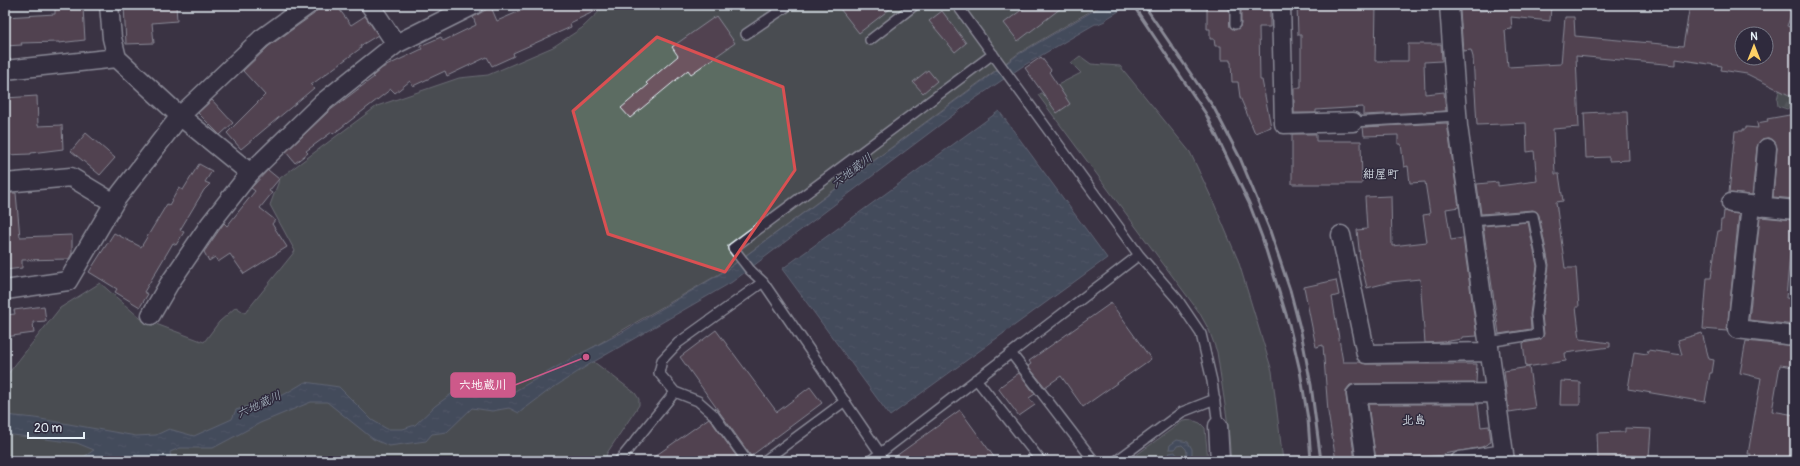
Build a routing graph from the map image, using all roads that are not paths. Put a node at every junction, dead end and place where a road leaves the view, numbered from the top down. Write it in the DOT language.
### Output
graph roads {
  1 [pos="109,5"];
  2 [pos="308,5"];
  3 [pos="370,5"];
  4 [pos="474,5"];
  5 [pos="789,5"];
  6 [pos="915,5"];
  7 [pos="957,5"];
  8 [pos="1235,5"];
  9 [pos="1281,5"];
  10 [pos="1449,5"];
  11 [pos="1236,24"];
  12 [pos="746,34"];
  13 [pos="870,40"];
  14 [pos="396,44"];
  15 [pos="993,54"];
  16 [pos="117,58"];
  17 [pos="5,70"];
  18 [pos="180,116"];
  19 [pos="1457,116"];
  20 [pos="1353,122"];
  21 [pos="1767,148"];
  22 [pos="250,173"];
  23 [pos="5,183"];
  24 [pos="114,202"];
  25 [pos="1731,204"];
  26 [pos="1756,206"];
  27 [pos="1795,210"];
  28 [pos="1471,221"];
  29 [pos="1341,235"];
  30 [pos="1139,255"];
  31 [pos="763,282"];
  32 [pos="5,290"];
  33 [pos="151,315"];
  34 [pos="1795,336"];
  35 [pos="1489,347"];
  36 [pos="1011,353"];
  37 [pos="976,379"];
  38 [pos="675,392"];
  39 [pos="1496,393"];
  40 [pos="1215,399"];
  41 [pos="845,401"];
  42 [pos="1218,426"];
  43 [pos="880,457"];
  44 [pos="1505,458"];
  45 [pos="619,461"];
  46 [pos="747,461"];
  47 [pos="764,461"];
  48 [pos="870,461"];
  49 [pos="1041,461"];
  50 [pos="1094,461"];
  51 [pos="1116,461"];
  52 [pos="1220,461"];
  53 [pos="1366,461"];
  54 [pos="1460,461"];
  1 -- 16 [label="street"];
  2 -- 18 [label="street"];
  3 -- 14 [label="street"];
  4 -- 14 [label="street"];
  5 -- 12 [label="lane"];
  6 -- 13 [label="lane"];
  7 -- 15 [label="lane"];
  8 -- 11 [label="lane"];
  9 -- 20 [label="street"];
  10 -- 19 [label="street"];
  14 -- 22 [label="street"];
  15 -- 30 [label="lane"];
  15 -- 31 [label="lane"];
  16 -- 17 [label="street"];
  16 -- 18 [label="street"];
  18 -- 22 [label="street"];
  18 -- 24 [label="street"];
  19 -- 20 [label="lane"];
  19 -- 28 [label="street"];
  21 -- 26 [label="street"];
  22 -- 33 [label="street"];
  23 -- 24 [label="street"];
  24 -- 32 [label="street"];
  25 -- 26 [label="street"];
  26 -- 27 [label="street"];
  26 -- 34 [label="street"];
  28 -- 35 [label="street"];
  28 -- 35 [label="lane"];
  29 -- 35 [label="street"];
  30 -- 36 [label="lane"];
  30 -- 40 [label="lane"];
  31 -- 38 [label="lane"];
  31 -- 41 [label="lane"];
  35 -- 39 [label="street"];
  36 -- 37 [label="lane"];
  36 -- 50 [label="lane"];
  37 -- 43 [label="lane"];
  37 -- 49 [label="lane"];
  38 -- 45 [label="lane"];
  38 -- 46 [label="lane"];
  39 -- 44 [label="street"];
  39 -- 53 [label="street"];
  40 -- 42 [label="lane"];
  40 -- 51 [label="lane"];
  41 -- 43 [label="lane"];
  41 -- 47 [label="lane"];
  42 -- 52 [label="street"];
  43 -- 48 [label="lane"];
  44 -- 54 [label="street"];
}
